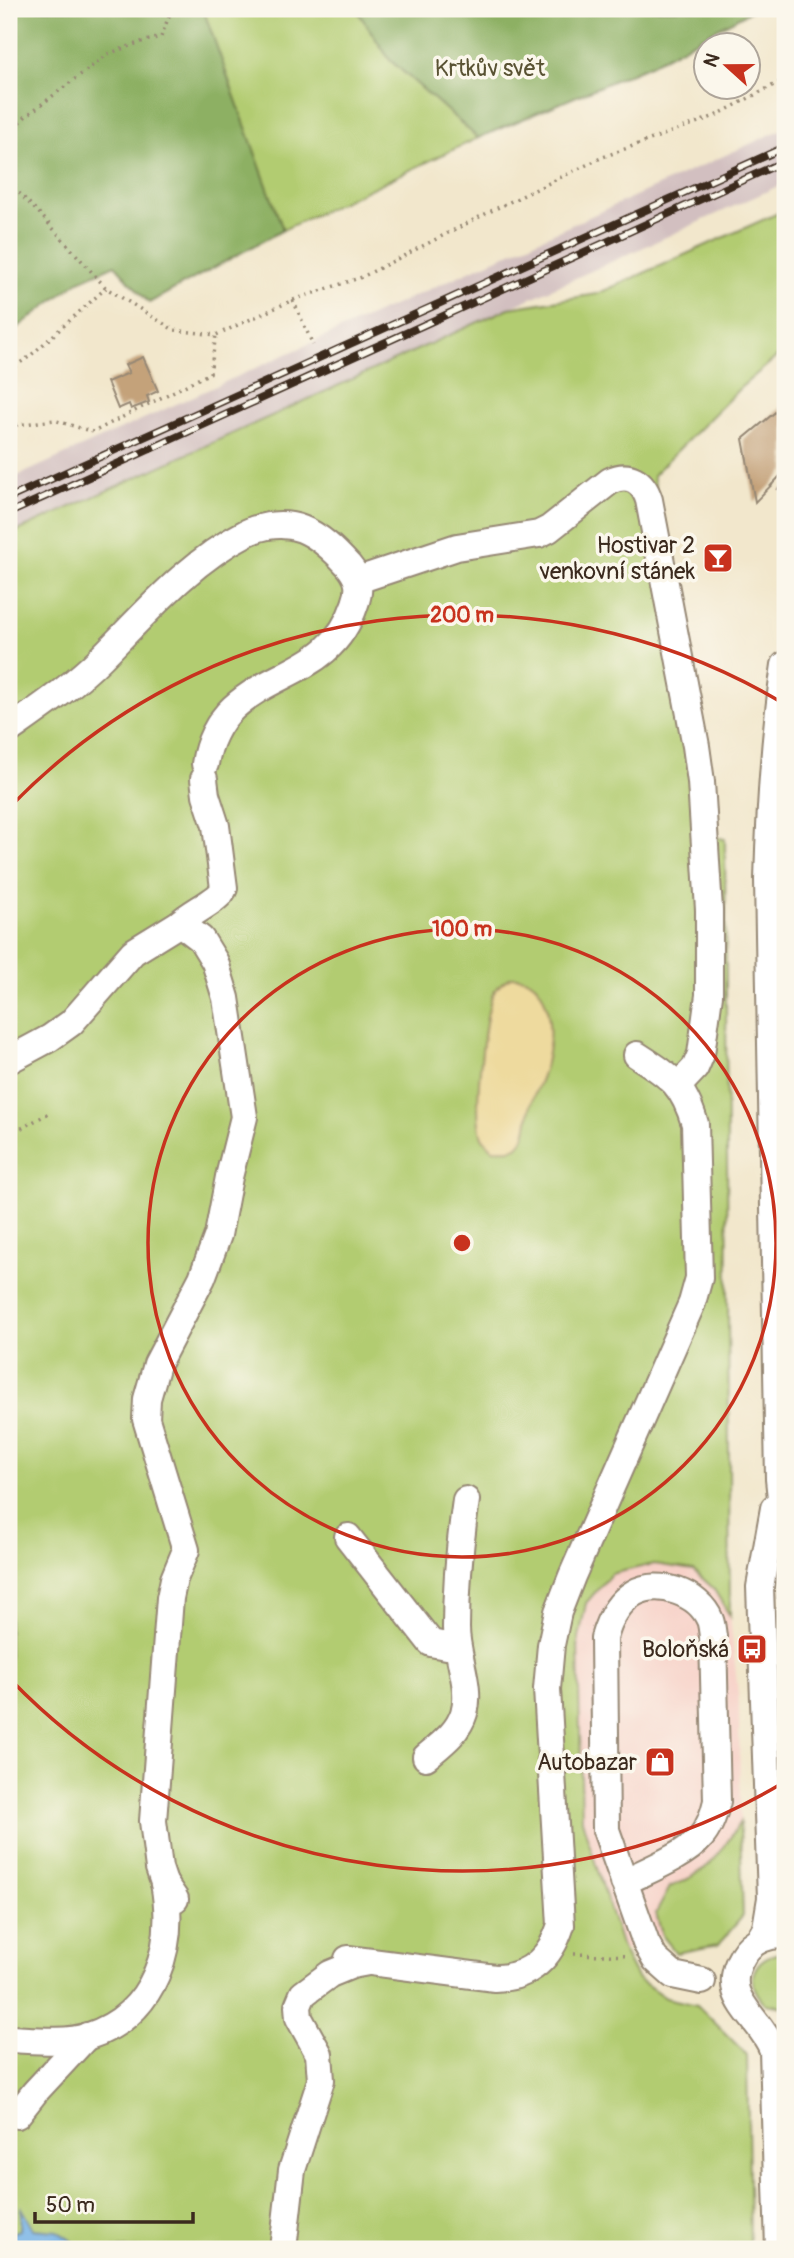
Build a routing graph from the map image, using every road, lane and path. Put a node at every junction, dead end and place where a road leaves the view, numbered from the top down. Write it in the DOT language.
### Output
graph roads {
  1 [pos="155,9"];
  2 [pos="168,10"];
  3 [pos="785,79"];
  4 [pos="9,132"];
  5 [pos="9,183"];
  6 [pos="106,288"];
  7 [pos="293,300"];
  8 [pos="216,335"];
  9 [pos="313,345"];
  10 [pos="9,370"];
  11 [pos="9,426"];
  12 [pos="771,485"];
  13 [pos="785,492"];
  14 [pos="358,580"];
  15 [pos="785,665"];
  16 [pos="9,730"];
  17 [pos="180,923"];
  18 [pos="637,1055"];
  19 [pos="9,1060"];
  20 [pos="678,1086"];
  21 [pos="51,1112"];
  22 [pos="9,1135"];
  23 [pos="782,1417"];
  24 [pos="779,1479"];
  25 [pos="466,1500"];
  26 [pos="785,1536"];
  27 [pos="348,1537"];
  28 [pos="457,1644"];
  29 [pos="426,1757"];
  30 [pos="624,1882"];
  31 [pos="785,1935"];
  32 [pos="759,1940"];
  33 [pos="649,1949"];
  34 [pos="551,1950"];
  35 [pos="702,1980"];
  36 [pos="753,2019"];
  37 [pos="785,2027"];
  38 [pos="87,2036"];
  39 [pos="9,2039"];
  40 [pos="17,2115"];
  41 [pos="283,2249"];
  42 [pos="779,2249"];
  1 -- 2 [label="path"];
  2 -- 4 [label="path"];
  3 -- 7 [label="path"];
  5 -- 6 [label="path"];
  6 -- 8 [label="path"];
  6 -- 10 [label="path"];
  7 -- 8 [label="path"];
  7 -- 9 [label="path"];
  8 -- 11 [label="path"];
  12 -- 13 [label="path"];
  14 -- 16 [label="street"];
  14 -- 17 [label="street"];
  14 -- 20 [label="street"];
  15 -- 23 [label="street"];
  17 -- 19 [label="street"];
  17 -- 38 [label="street"];
  18 -- 20 [label="street"];
  20 -- 34 [label="street"];
  21 -- 22 [label="path"];
  23 -- 24 [label="street"];
  24 -- 26 [label="street"];
  24 -- 32 [label="street"];
  25 -- 28 [label="street"];
  27 -- 28 [label="street"];
  28 -- 29 [label="street"];
  30 -- 30 [label="street"];
  30 -- 33 [label="street"];
  31 -- 32 [label="street"];
  32 -- 36 [label="street"];
  33 -- 34 [label="path"];
  33 -- 35 [label="street"];
  34 -- 41 [label="street"];
  36 -- 37 [label="street"];
  36 -- 42 [label="street"];
  38 -- 39 [label="street"];
  38 -- 40 [label="street"];
}
